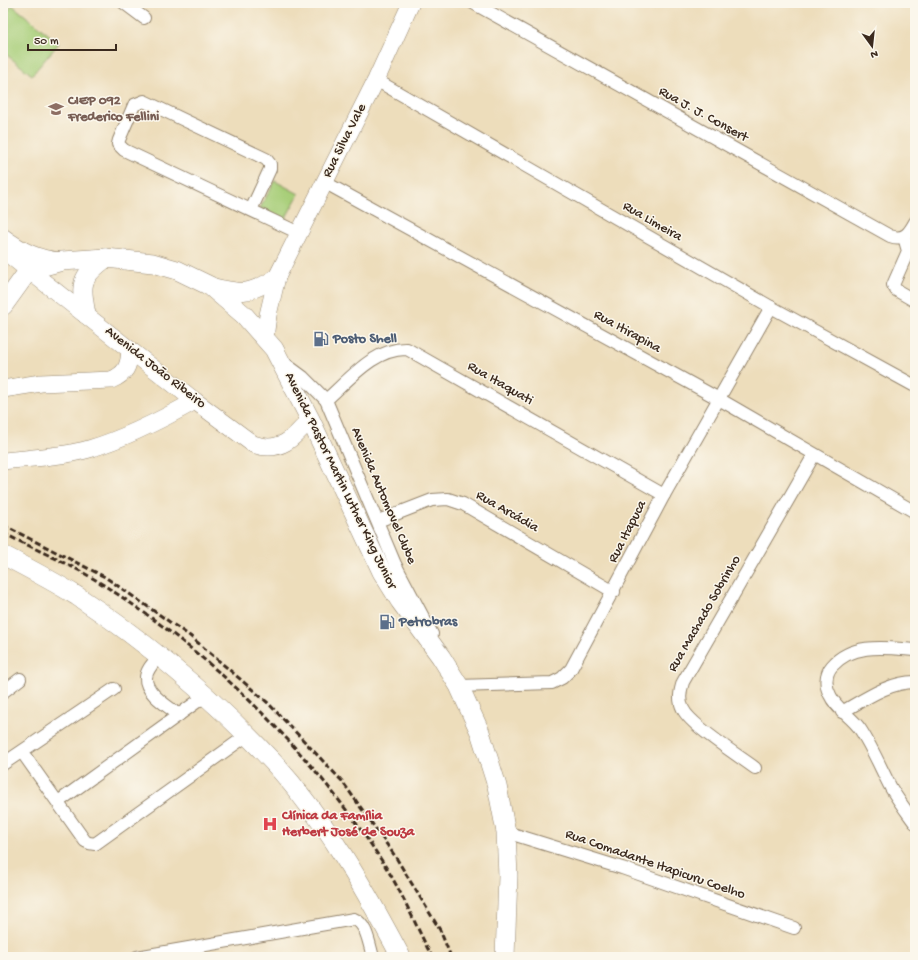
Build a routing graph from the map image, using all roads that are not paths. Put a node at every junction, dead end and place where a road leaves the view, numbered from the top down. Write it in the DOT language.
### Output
graph roads {
  1 [pos="124,3"];
  2 [pos="410,3"];
  3 [pos="473,3"];
  4 [pos="144,18"];
  5 [pos="376,80"];
  6 [pos="324,182"];
  7 [pos="251,210"];
  8 [pos="915,222"];
  9 [pos="299,233"];
  10 [pos="3,237"];
  11 [pos="904,237"];
  12 [pos="3,250"];
  13 [pos="106,258"];
  14 [pos="62,261"];
  15 [pos="29,270"];
  16 [pos="277,277"];
  17 [pos="210,286"];
  18 [pos="915,301"];
  19 [pos="3,306"];
  20 [pos="771,307"];
  21 [pos="86,314"];
  22 [pos="265,338"];
  23 [pos="130,350"];
  24 [pos="280,361"];
  25 [pos="915,386"];
  26 [pos="4,389"];
  27 [pos="326,400"];
  28 [pos="718,400"];
  29 [pos="195,401"];
  30 [pos="310,419"];
  31 [pos="814,455"];
  32 [pos="3,460"];
  33 [pos="664,495"];
  34 [pos="915,512"];
  35 [pos="378,521"];
  36 [pos="3,554"];
  37 [pos="614,592"];
  38 [pos="915,650"];
  39 [pos="159,656"];
  40 [pos="441,657"];
  41 [pos="20,680"];
  42 [pos="915,682"];
  43 [pos="459,686"];
  44 [pos="114,689"];
  45 [pos="3,692"];
  46 [pos="205,696"];
  47 [pos="842,712"];
  48 [pos="179,715"];
  49 [pos="246,736"];
  50 [pos="22,752"];
  51 [pos="3,764"];
  52 [pos="755,768"];
  53 [pos="58,802"];
  54 [pos="915,823"];
  55 [pos="506,832"];
  56 [pos="794,928"];
  57 [pos="137,957"];
  58 [pos="374,957"];
  59 [pos="401,957"];
  60 [pos="505,957"];
  1 -- 4 [label="street"];
  2 -- 5 [label="main road, Rua Silva Vale"];
  3 -- 11 [label="street, Rua J. J. Consert"];
  5 -- 6 [label="main road, Rua Silva Vale"];
  5 -- 20 [label="street, Rua Limeira"];
  6 -- 9 [label="main road, Rua Silva Vale"];
  6 -- 28 [label="street, Rua Itirapina"];
  7 -- 7 [label="street"];
  7 -- 9 [label="street"];
  8 -- 11 [label="street"];
  9 -- 16 [label="main road, Rua Silva Vale"];
  10 -- 14 [label="main road"];
  11 -- 18 [label="street"];
  12 -- 15 [label="main road, Avenida João Ribeiro"];
  13 -- 14 [label="main road, Avenida Pastor Martin Luther King Junior"];
  13 -- 17 [label="main road, Avenida Pastor Martin Luther King Junior"];
  13 -- 21 [label="main road"];
  14 -- 15 [label="main road, Avenida Pastor Martin Luther King Junior"];
  15 -- 19 [label="main road"];
  15 -- 21 [label="main road, Avenida João Ribeiro"];
  16 -- 17 [label="main road"];
  16 -- 22 [label="main road, Rua Silva Vale"];
  17 -- 22 [label="main road, Avenida Pastor Martin Luther King Junior"];
  20 -- 25 [label="street, Rua Limeira"];
  20 -- 28 [label="street, Rua Itapuca"];
  21 -- 23 [label="main road, Avenida João Ribeiro"];
  22 -- 24 [label="main road, Avenida Pastor Martin Luther King Junior"];
  23 -- 26 [label="main road"];
  23 -- 29 [label="main road, Avenida João Ribeiro"];
  24 -- 27 [label="street, Avenida Automovel Clube"];
  24 -- 30 [label="main road, Avenida Pastor Martin Luther King Junior"];
  27 -- 33 [label="street, Rua Itaquati"];
  27 -- 35 [label="street, Avenida Automovel Clube"];
  28 -- 31 [label="street, Rua Itirapina"];
  28 -- 33 [label="street, Rua Itapuca"];
  29 -- 30 [label="main road, Avenida João Ribeiro"];
  29 -- 32 [label="main road"];
  30 -- 40 [label="main road, Avenida Pastor Martin Luther King Junior"];
  31 -- 34 [label="street, Rua Itirapina"];
  31 -- 52 [label="street, Rua Machado Sobrinho"];
  33 -- 37 [label="street, Rua Itapuca"];
  35 -- 37 [label="street, Rua Arcádia"];
  35 -- 40 [label="street, Avenida Automovel Clube"];
  36 -- 39 [label="main road"];
  37 -- 43 [label="street, Rua Itapuca"];
  38 -- 47 [label="street"];
  39 -- 46 [label="main road"];
  39 -- 48 [label="street"];
  40 -- 43 [label="main road, Avenida Pastor Martin Luther King Junior"];
  41 -- 45 [label="street"];
  42 -- 47 [label="street"];
  43 -- 55 [label="main road, Avenida Pastor Martin Luther King Junior"];
  44 -- 50 [label="street"];
  46 -- 48 [label="street"];
  46 -- 49 [label="main road"];
  47 -- 54 [label="street"];
  48 -- 53 [label="street"];
  49 -- 53 [label="street"];
  49 -- 59 [label="main road"];
  50 -- 51 [label="street"];
  50 -- 53 [label="street"];
  55 -- 56 [label="street, Rua Comadante Itapicuru Coelho"];
  55 -- 60 [label="main road, Avenida Pastor Martin Luther King Junior"];
  57 -- 58 [label="street"];
}
